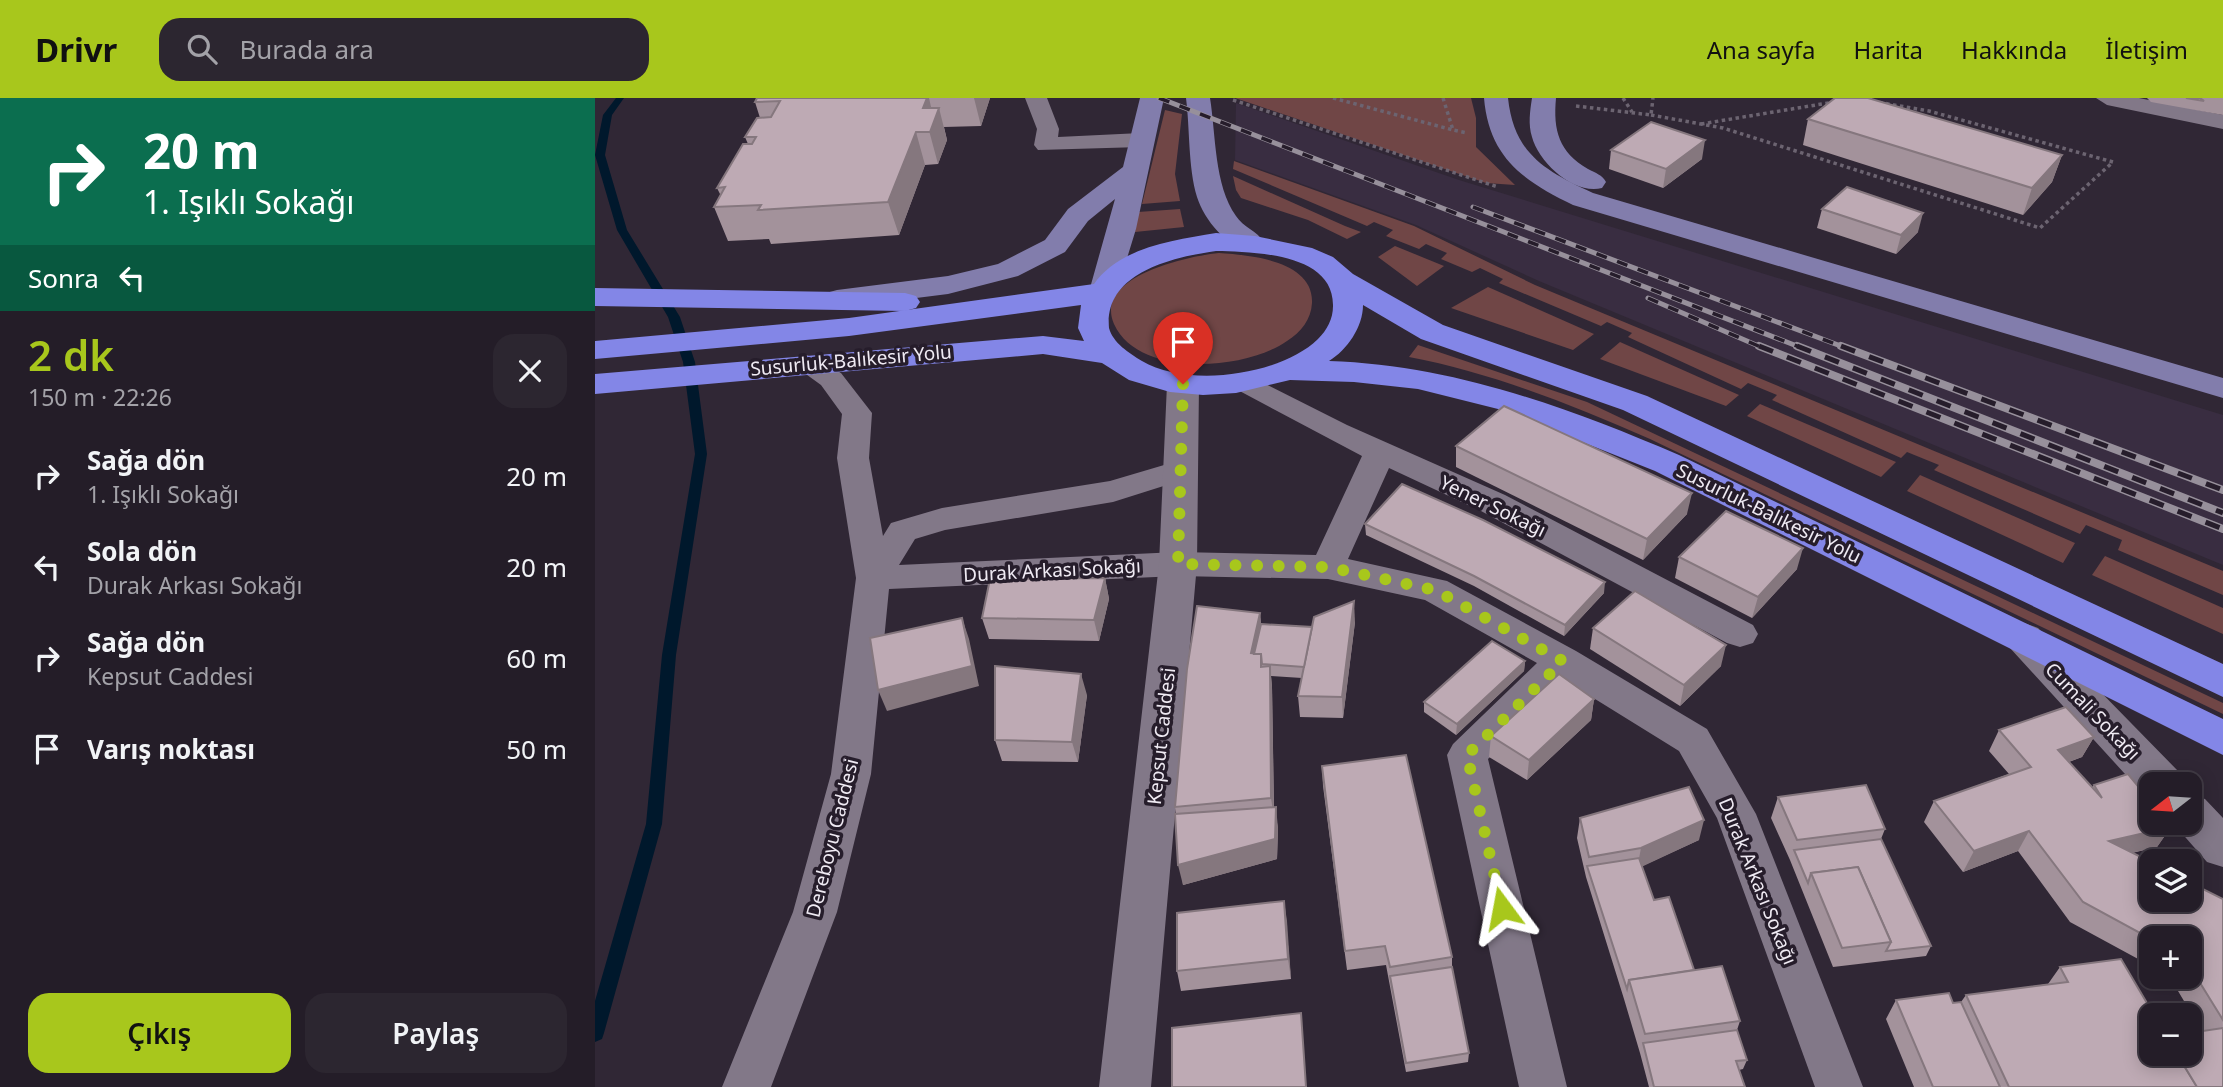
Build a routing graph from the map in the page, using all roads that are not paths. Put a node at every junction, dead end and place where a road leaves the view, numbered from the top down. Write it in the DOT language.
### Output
graph roads {
  1 [pos="1036,98"];
  2 [pos="1152,98"];
  3 [pos="1198,98"];
  4 [pos="1496,98"];
  5 [pos="1544,98"];
  6 [pos="2107,98"];
  7 [pos="2223,122"];
  8 [pos="1141,140"];
  9 [pos="1134,171"];
  10 [pos="1250,242"];
  11 [pos="1341,280"];
  12 [pos="1104,290"];
  13 [pos="595,297"];
  14 [pos="824,299"];
  15 [pos="1015,307"];
  16 [pos="802,349"];
  17 [pos="595,350"];
  18 [pos="1107,354"];
  19 [pos="2223,365"];
  20 [pos="1289,370"];
  21 [pos="1244,382"];
  22 [pos="598,384"];
  23 [pos="1183,384"];
  24 [pos="2223,388"];
  25 [pos="1380,452"];
  26 [pos="1181,470"];
  27 [pos="1178,564"];
  28 [pos="1328,567"];
  29 [pos="873,578"];
  30 [pos="1740,634"];
  31 [pos="2024,638"];
  32 [pos="1563,661"];
  33 [pos="2223,682"];
  34 [pos="2223,738"];
  35 [pos="2151,772"];
  36 [pos="2202,826"];
  37 [pos="2223,848"];
  38 [pos="746,1087"];
  39 [pos="1125,1087"];
  40 [pos="1543,1087"];
  41 [pos="1839,1087"];
  1 -- 8 [label="street"];
  2 -- 8 [label="main road"];
  3 -- 10 [label="main road"];
  4 -- 24 [label="main road"];
  5 -- 19 [label="main road"];
  6 -- 7 [label="street"];
  8 -- 9 [label="main road"];
  9 -- 12 [label="main road"];
  9 -- 14 [label="main road"];
  10 -- 11 [label="highway"];
  10 -- 12 [label="highway"];
  11 -- 20 [label="highway"];
  11 -- 33 [label="highway"];
  12 -- 15 [label="highway, Susurluk-Balıkesir Yolu"];
  12 -- 18 [label="highway"];
  13 -- 14 [label="highway"];
  14 -- 15 [label="highway"];
  15 -- 16 [label="highway, Susurluk-Balıkesir Yolu"];
  16 -- 17 [label="highway, Susurluk-Balıkesir Yolu"];
  16 -- 18 [label="highway, Susurluk-Balıkesir Yolu"];
  16 -- 22 [label="highway, Susurluk-Balıkesir Yolu"];
  16 -- 29 [label="street"];
  18 -- 23 [label="highway"];
  20 -- 21 [label="highway"];
  20 -- 31 [label="highway, Susurluk-Balıkesir Yolu"];
  21 -- 23 [label="highway"];
  21 -- 25 [label="street, Yener Sokağı"];
  23 -- 26 [label="street, Kepsut Caddesi"];
  25 -- 28 [label="street"];
  25 -- 30 [label="street, Yener Sokağı"];
  26 -- 27 [label="street, Kepsut Caddesi"];
  26 -- 29 [label="street"];
  27 -- 28 [label="street, Durak Arkası Sokağı"];
  27 -- 29 [label="street, Durak Arkası Sokağı"];
  27 -- 39 [label="street, Kepsut Caddesi"];
  28 -- 32 [label="street, Durak Arkası Sokağı"];
  29 -- 38 [label="street, Dereboyu Caddesi"];
  31 -- 34 [label="highway, Susurluk-Balıkesir Yolu"];
  31 -- 35 [label="street, Cumali Sokağı"];
  32 -- 40 [label="street"];
  32 -- 41 [label="street, Durak Arkası Sokağı"];
  36 -- 37 [label="street"];
}
